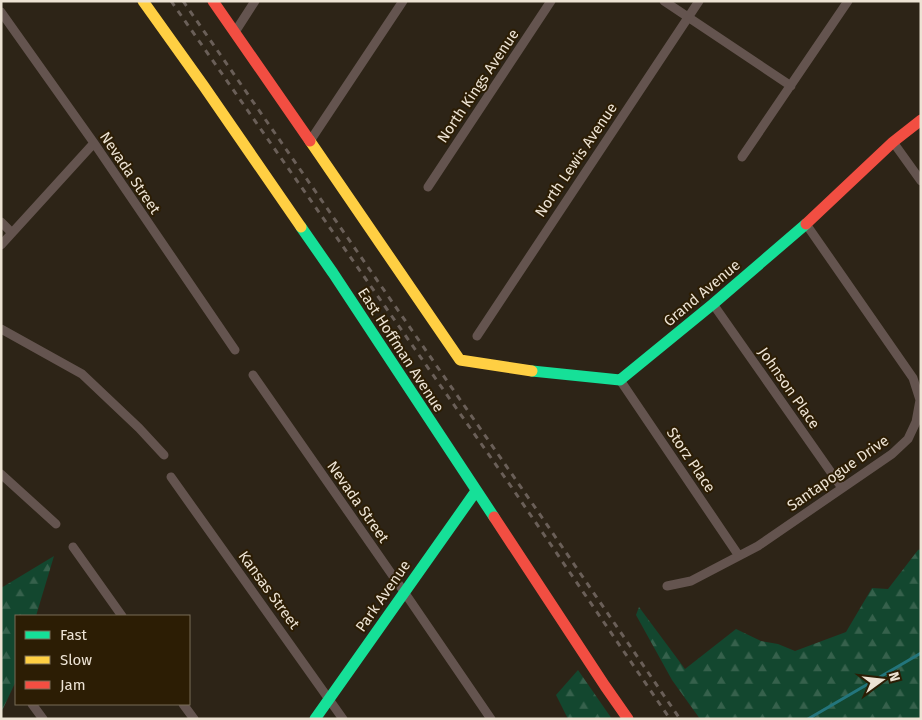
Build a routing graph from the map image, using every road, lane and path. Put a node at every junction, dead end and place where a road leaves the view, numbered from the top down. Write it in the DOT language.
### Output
graph roads {
  1 [pos="143,1"];
  2 [pos="213,1"];
  3 [pos="256,1"];
  4 [pos="403,1"];
  5 [pos="551,1"];
  6 [pos="664,1"];
  7 [pos="699,1"];
  8 [pos="848,1"];
  9 [pos="1,12"];
  10 [pos="688,18"];
  11 [pos="235,32"];
  12 [pos="791,86"];
  13 [pos="921,120"];
  14 [pos="310,141"];
  15 [pos="894,142"];
  16 [pos="94,143"];
  17 [pos="742,157"];
  18 [pos="921,181"];
  19 [pos="428,187"];
  20 [pos="1,222"];
  21 [pos="806,224"];
  22 [pos="12,232"];
  23 [pos="1,245"];
  24 [pos="714,304"];
  25 [pos="1,329"];
  26 [pos="477,336"];
  27 [pos="235,350"];
  28 [pos="254,375"];
  29 [pos="620,380"];
  30 [pos="164,455"];
  31 [pos="1,474"];
  32 [pos="171,477"];
  33 [pos="842,488"];
  34 [pos="476,491"];
  35 [pos="56,524"];
  36 [pos="73,547"];
  37 [pos="739,556"];
  38 [pos="667,586"];
  39 [pos="405,592"];
  40 [pos="121,615"];
  41 [pos="329,698"];
  42 [pos="33,705"];
  43 [pos="184,705"];
  44 [pos="43,719"];
  45 [pos="194,719"];
  46 [pos="314,719"];
  47 [pos="343,719"];
  48 [pos="491,719"];
  49 [pos="628,719"];
  1 -- 34 [label="street, East Hoffman Avenue"];
  2 -- 11 [label="street"];
  3 -- 11 [label="street"];
  4 -- 14 [label="street"];
  5 -- 19 [label="street, North Kings Avenue"];
  6 -- 10 [label="street"];
  7 -- 10 [label="street, North Lewis Avenue"];
  8 -- 12 [label="street"];
  9 -- 16 [label="street, Nevada Street"];
  10 -- 12 [label="street"];
  10 -- 26 [label="street, North Lewis Avenue"];
  11 -- 14 [label="street"];
  12 -- 17 [label="street"];
  13 -- 15 [label="street, Grand Avenue"];
  14 -- 29 [label="street"];
  15 -- 18 [label="street"];
  15 -- 21 [label="street, Grand Avenue"];
  16 -- 22 [label="street"];
  16 -- 27 [label="street, Nevada Street"];
  20 -- 22 [label="street"];
  21 -- 24 [label="street, Grand Avenue"];
  21 -- 33 [label="street, Santapogue Drive"];
  22 -- 23 [label="street"];
  24 -- 29 [label="street, Grand Avenue"];
  24 -- 33 [label="street, Johnson Place"];
  25 -- 30 [label="street"];
  28 -- 39 [label="street, Nevada Street"];
  29 -- 37 [label="street, Storz Place"];
  31 -- 35 [label="street"];
  32 -- 41 [label="street, Kansas Street"];
  33 -- 37 [label="street, Santapogue Drive"];
  34 -- 39 [label="street, Park Avenue"];
  34 -- 49 [label="street, East Hoffman Avenue"];
  36 -- 40 [label="street"];
  37 -- 38 [label="street, Santapogue Drive"];
  39 -- 41 [label="street, Park Avenue"];
  39 -- 48 [label="street, Nevada Street"];
  41 -- 46 [label="street, Park Avenue"];
  41 -- 47 [label="street, Kansas Street"];
  42 -- 44 [label="street"];
  43 -- 45 [label="street"];
}
